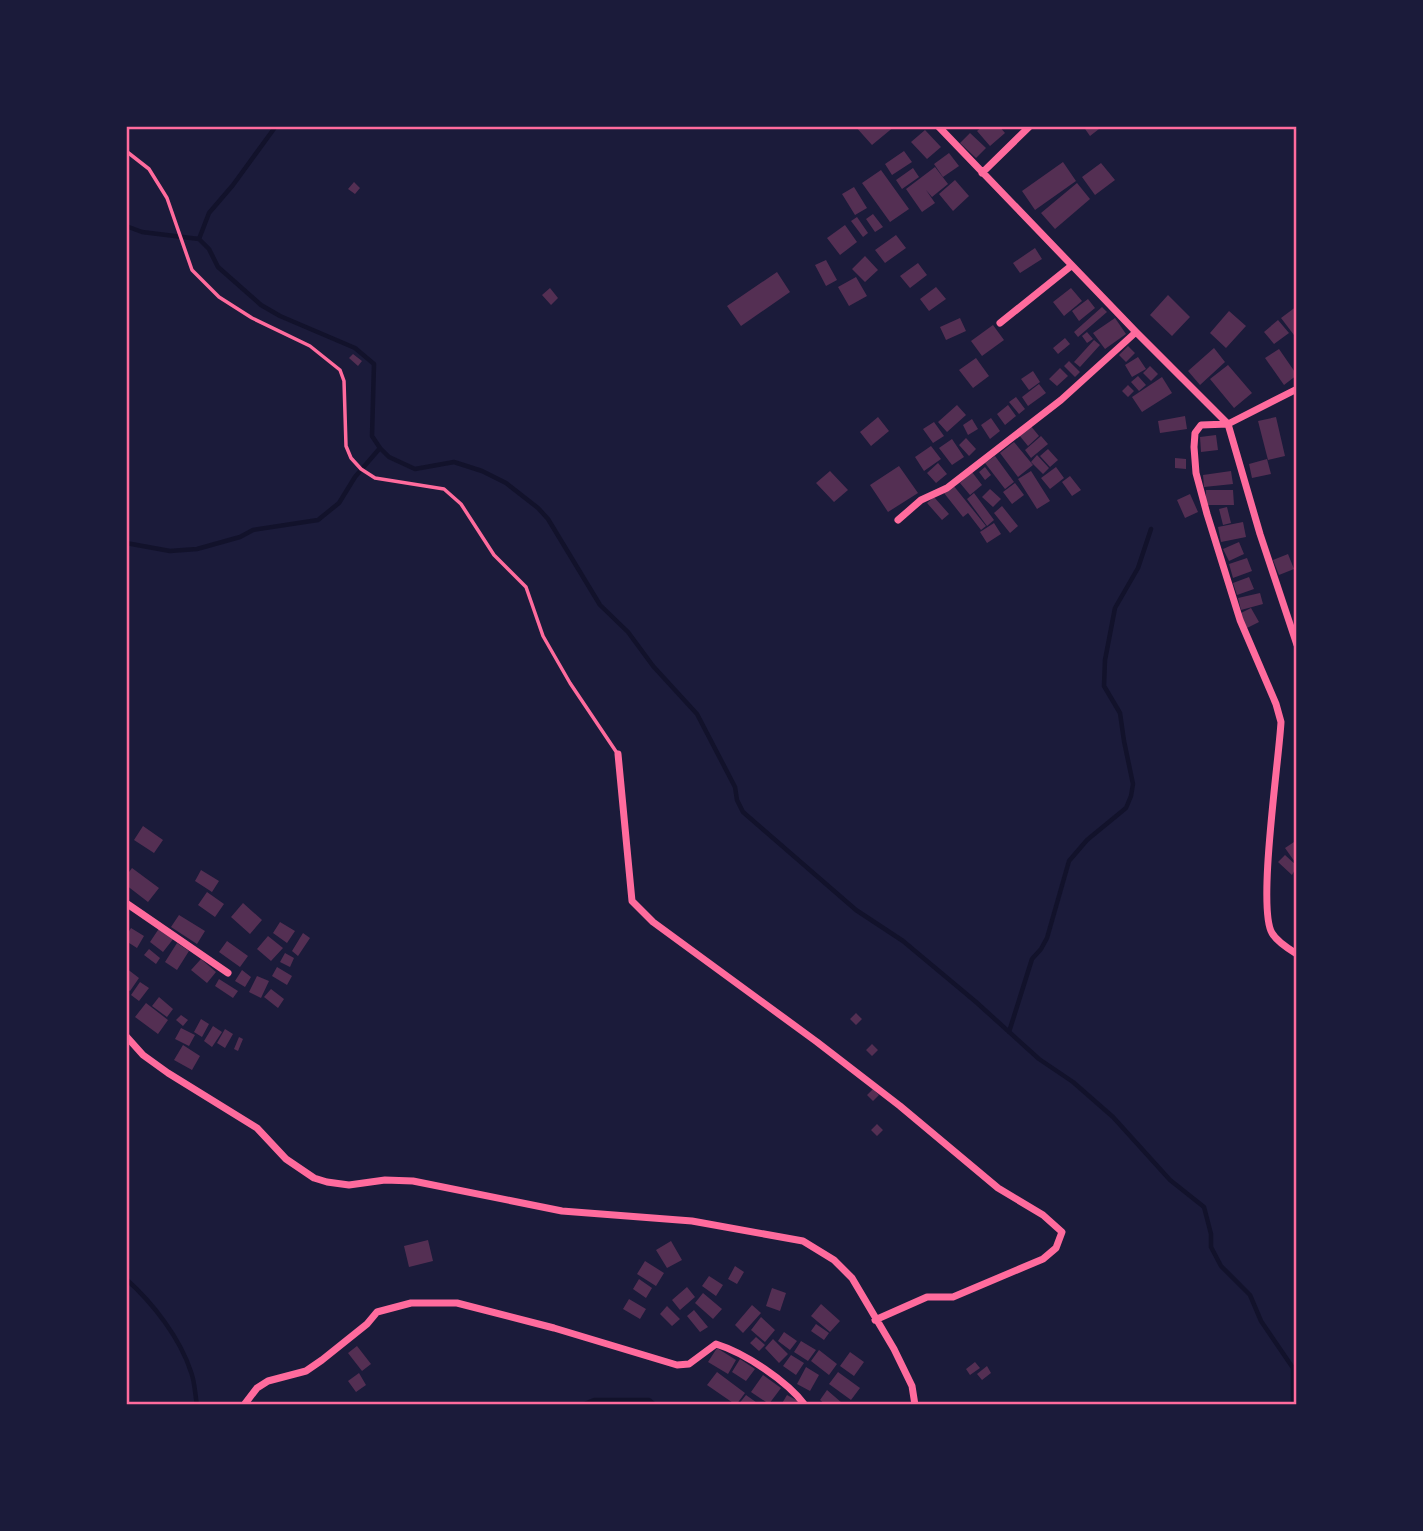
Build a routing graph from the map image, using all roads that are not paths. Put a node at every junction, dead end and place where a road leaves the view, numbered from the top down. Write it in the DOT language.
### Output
graph roads {
  1 [pos="938,126"];
  2 [pos="1030,126"];
  3 [pos="126,151"];
  4 [pos="982,173"];
  5 [pos="1072,266"];
  6 [pos="1000,323"];
  7 [pos="1136,332"];
  8 [pos="1297,389"];
  9 [pos="1228,424"];
  10 [pos="898,520"];
  11 [pos="1297,645"];
  12 [pos="618,754"];
  13 [pos="126,903"];
  14 [pos="1297,954"];
  15 [pos="228,973"];
  16 [pos="126,1036"];
  17 [pos="875,1320"];
  18 [pos="244,1405"];
  19 [pos="805,1405"];
  20 [pos="915,1405"];
  1 -- 4 [label="street"];
  2 -- 4 [label="street"];
  3 -- 12 [label="lane"];
  4 -- 5 [label="street"];
  5 -- 6 [label="street"];
  5 -- 7 [label="street"];
  7 -- 9 [label="street"];
  7 -- 10 [label="street"];
  8 -- 9 [label="street"];
  9 -- 11 [label="street"];
  9 -- 14 [label="street"];
  12 -- 17 [label="street"];
  13 -- 15 [label="street"];
  16 -- 17 [label="street"];
  17 -- 20 [label="street"];
  18 -- 19 [label="street"];
}
